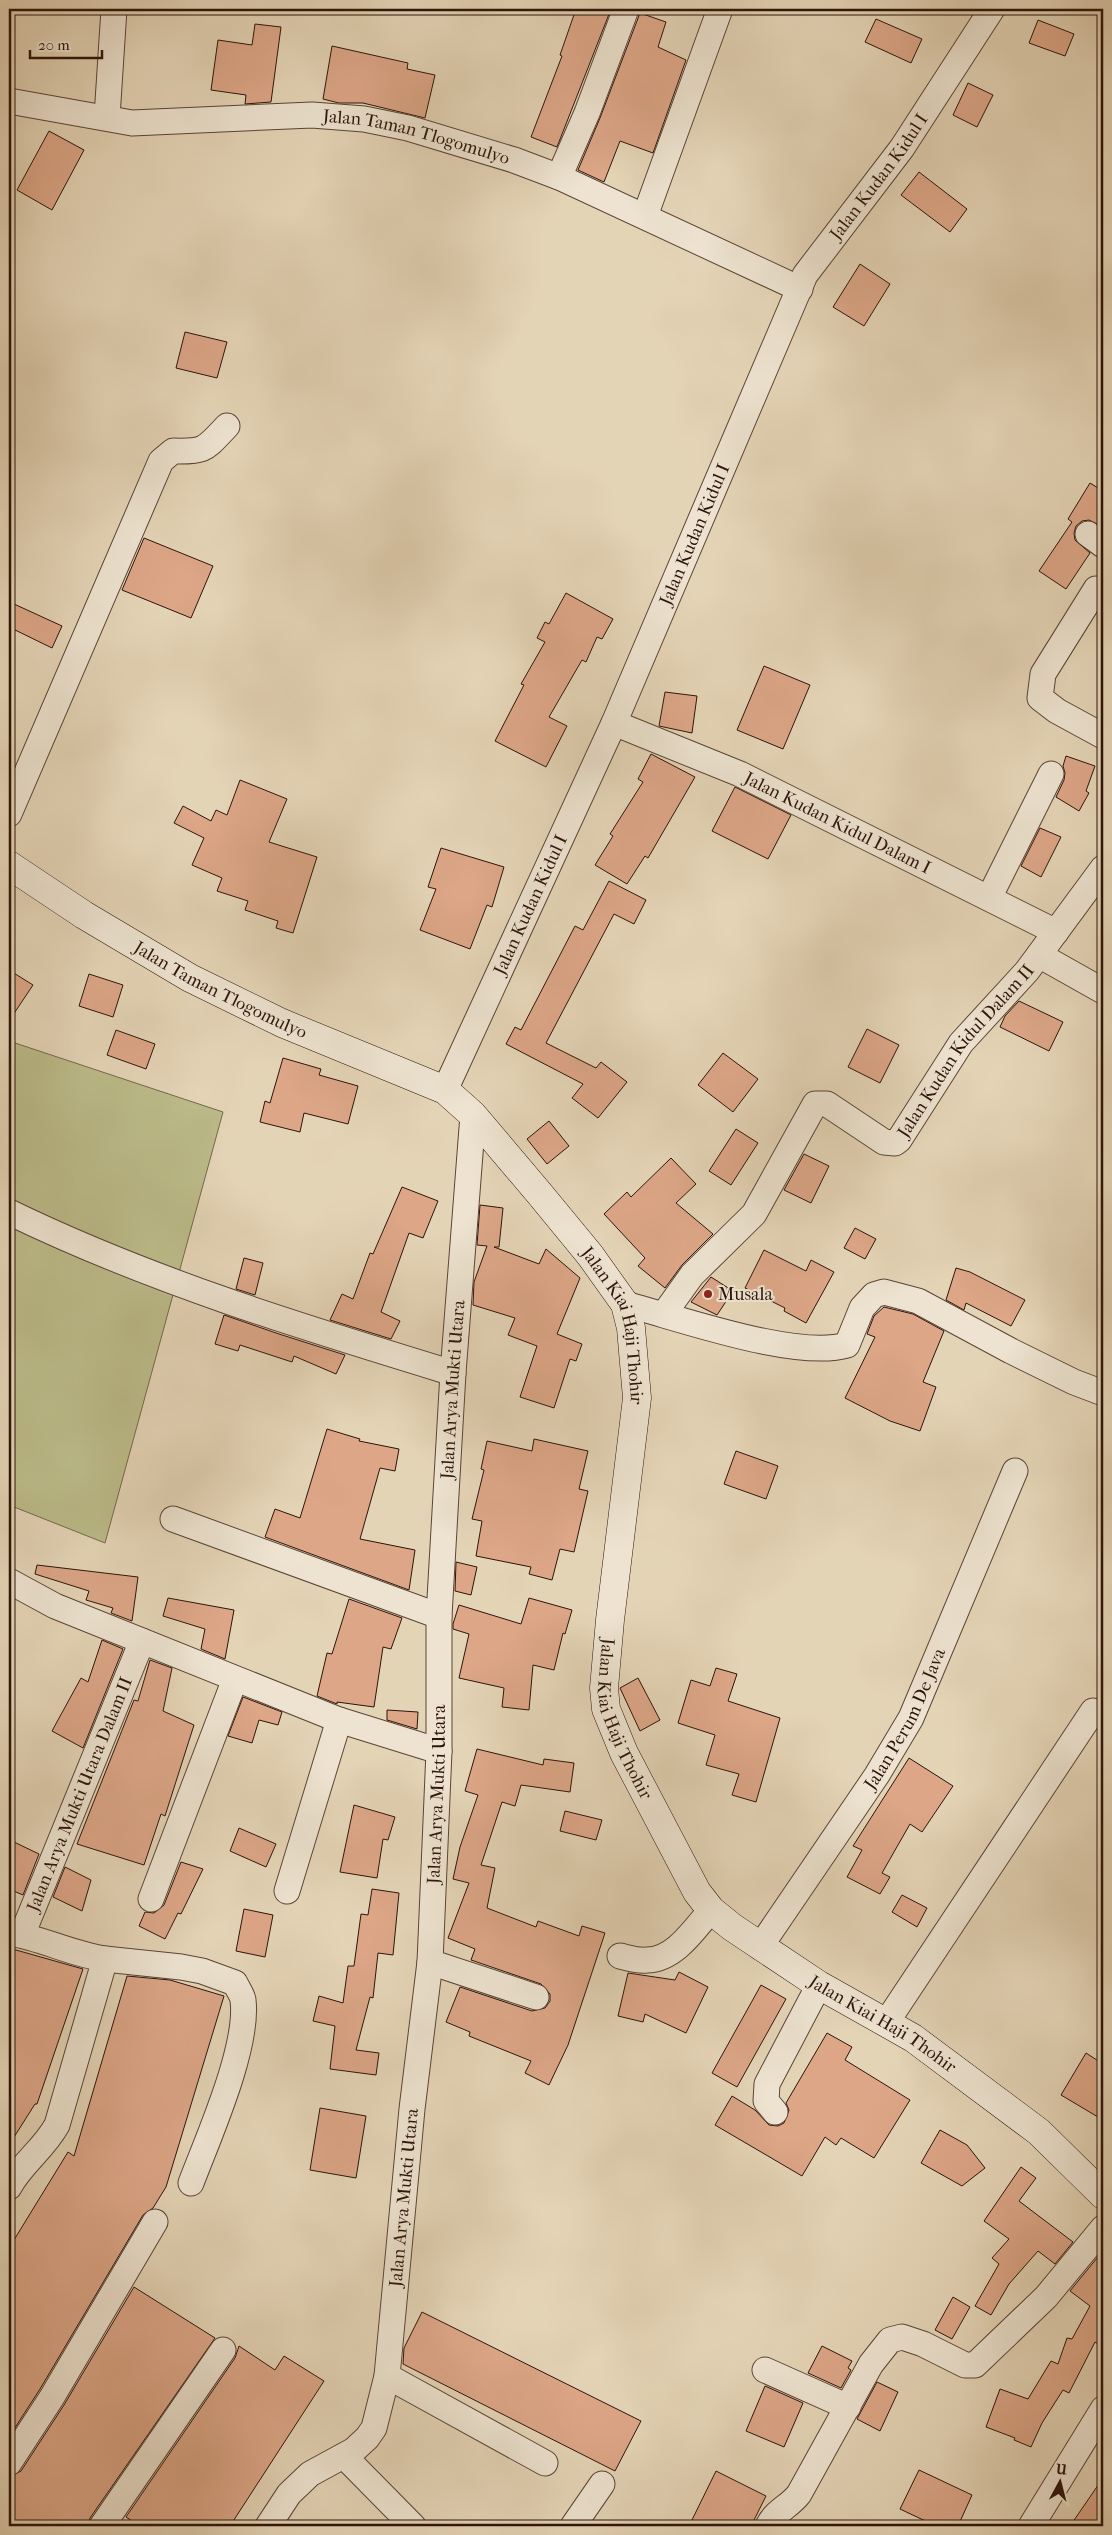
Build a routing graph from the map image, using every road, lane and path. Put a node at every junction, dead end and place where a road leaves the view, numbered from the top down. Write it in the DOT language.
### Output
graph roads {
  1 [pos="114,9"];
  2 [pos="626,9"];
  3 [pos="720,9"];
  4 [pos="992,9"];
  5 [pos="9,101"];
  6 [pos="107,117"];
  7 [pos="559,177"];
  8 [pos="645,216"];
  9 [pos="800,289"];
  10 [pos="227,426"];
  11 [pos="1096,589"];
  12 [pos="614,724"];
  13 [pos="1103,736"];
  14 [pos="1051,774"];
  15 [pos="9,814"];
  16 [pos="9,865"];
  17 [pos="1103,868"];
  18 [pos="990,898"];
  19 [pos="1056,932"];
  20 [pos="1039,955"];
  21 [pos="1103,991"];
  22 [pos="445,1090"];
  23 [pos="473,1115"];
  24 [pos="9,1212"];
  25 [pos="625,1304"];
  26 [pos="664,1314"];
  27 [pos="453,1373"];
  28 [pos="1103,1393"];
  29 [pos="1015,1471"];
  30 [pos="173,1519"];
  31 [pos="9,1581"];
  32 [pos="439,1616"];
  33 [pos="142,1641"];
  34 [pos="235,1679"];
  35 [pos="1093,1711"];
  36 [pos="339,1720"];
  37 [pos="439,1750"];
  38 [pos="287,1891"];
  39 [pos="151,1899"];
  40 [pos="711,1910"];
  41 [pos="15,1934"];
  42 [pos="760,1947"];
  43 [pos="620,1956"];
  44 [pos="104,1959"];
  45 [pos="430,1962"];
  46 [pos="819,1985"];
  47 [pos="536,1997"];
  48 [pos="886,2024"];
  49 [pos="775,2112"];
  50 [pos="12,2181"];
  51 [pos="190,2183"];
  52 [pos="1103,2195"];
  53 [pos="155,2222"];
  54 [pos="1103,2228"];
  55 [pos="223,2350"];
  56 [pos="765,2370"];
  57 [pos="387,2376"];
  58 [pos="848,2408"];
  59 [pos="1103,2409"];
  60 [pos="344,2456"];
  61 [pos="9,2463"];
  62 [pos="545,2463"];
  63 [pos="602,2484"];
  64 [pos="102,2526"];
  65 [pos="268,2526"];
  66 [pos="413,2526"];
  67 [pos="573,2526"];
  68 [pos="768,2526"];
  69 [pos="1031,2526"];
  1 -- 6 [label="street"];
  2 -- 7 [label="street"];
  3 -- 8 [label="street"];
  4 -- 9 [label="street, Jalan Kudan Kidul I"];
  5 -- 6 [label="street, Jalan Taman Tlogomulyo"];
  6 -- 7 [label="street, Jalan Taman Tlogomulyo"];
  7 -- 8 [label="street, Jalan Taman Tlogomulyo"];
  8 -- 9 [label="street, Jalan Taman Tlogomulyo"];
  9 -- 12 [label="street, Jalan Kudan Kidul I"];
  10 -- 15 [label="street"];
  11 -- 13 [label="street"];
  12 -- 18 [label="street, Jalan Kudan Kidul Dalam I"];
  12 -- 22 [label="street, Jalan Kudan Kidul I"];
  14 -- 18 [label="street"];
  16 -- 22 [label="street, Jalan Taman Tlogomulyo"];
  17 -- 19 [label="street, Jalan Kudan Kidul Dalam II"];
  18 -- 19 [label="street, Jalan Kudan Kidul Dalam I"];
  19 -- 20 [label="street, Jalan Kudan Kidul Dalam II"];
  20 -- 21 [label="street"];
  20 -- 26 [label="street, Jalan Kudan Kidul Dalam II"];
  22 -- 23 [label="street, Jalan Kiai Haji Thohir"];
  23 -- 25 [label="street, Jalan Kiai Haji Thohir"];
  23 -- 27 [label="street, Jalan Arya Mukti Utara"];
  24 -- 27 [label="street"];
  25 -- 26 [label="street"];
  25 -- 40 [label="street, Jalan Kiai Haji Thohir"];
  26 -- 28 [label="street"];
  27 -- 32 [label="street, Jalan Arya Mukti Utara"];
  29 -- 42 [label="street, Jalan Perum De Java"];
  30 -- 32 [label="street"];
  31 -- 33 [label="street"];
  32 -- 37 [label="street, Jalan Arya Mukti Utara"];
  33 -- 34 [label="street"];
  33 -- 41 [label="street, Jalan Arya Mukti Utara Dalam II"];
  34 -- 36 [label="street"];
  34 -- 39 [label="street"];
  35 -- 48 [label="street"];
  36 -- 37 [label="street"];
  36 -- 38 [label="street"];
  37 -- 45 [label="street, Jalan Arya Mukti Utara"];
  40 -- 42 [label="street, Jalan Kiai Haji Thohir"];
  40 -- 43 [label="street"];
  41 -- 44 [label="street"];
  42 -- 46 [label="street, Jalan Kiai Haji Thohir"];
  44 -- 50 [label="street"];
  44 -- 51 [label="street"];
  45 -- 47 [label="street"];
  45 -- 57 [label="street, Jalan Arya Mukti Utara"];
  46 -- 48 [label="street, Jalan Kiai Haji Thohir"];
  46 -- 49 [label="street"];
  48 -- 52 [label="street, Jalan Kiai Haji Thohir"];
  53 -- 61 [label="street"];
  54 -- 58 [label="street"];
  55 -- 64 [label="street"];
  56 -- 58 [label="street"];
  57 -- 60 [label="street, Jalan Arya Mukti Utara"];
  57 -- 62 [label="street"];
  58 -- 68 [label="street"];
  59 -- 69 [label="street"];
  60 -- 65 [label="street, Jalan Arya Mukti Utara"];
  60 -- 66 [label="street"];
  63 -- 67 [label="street"];
}
